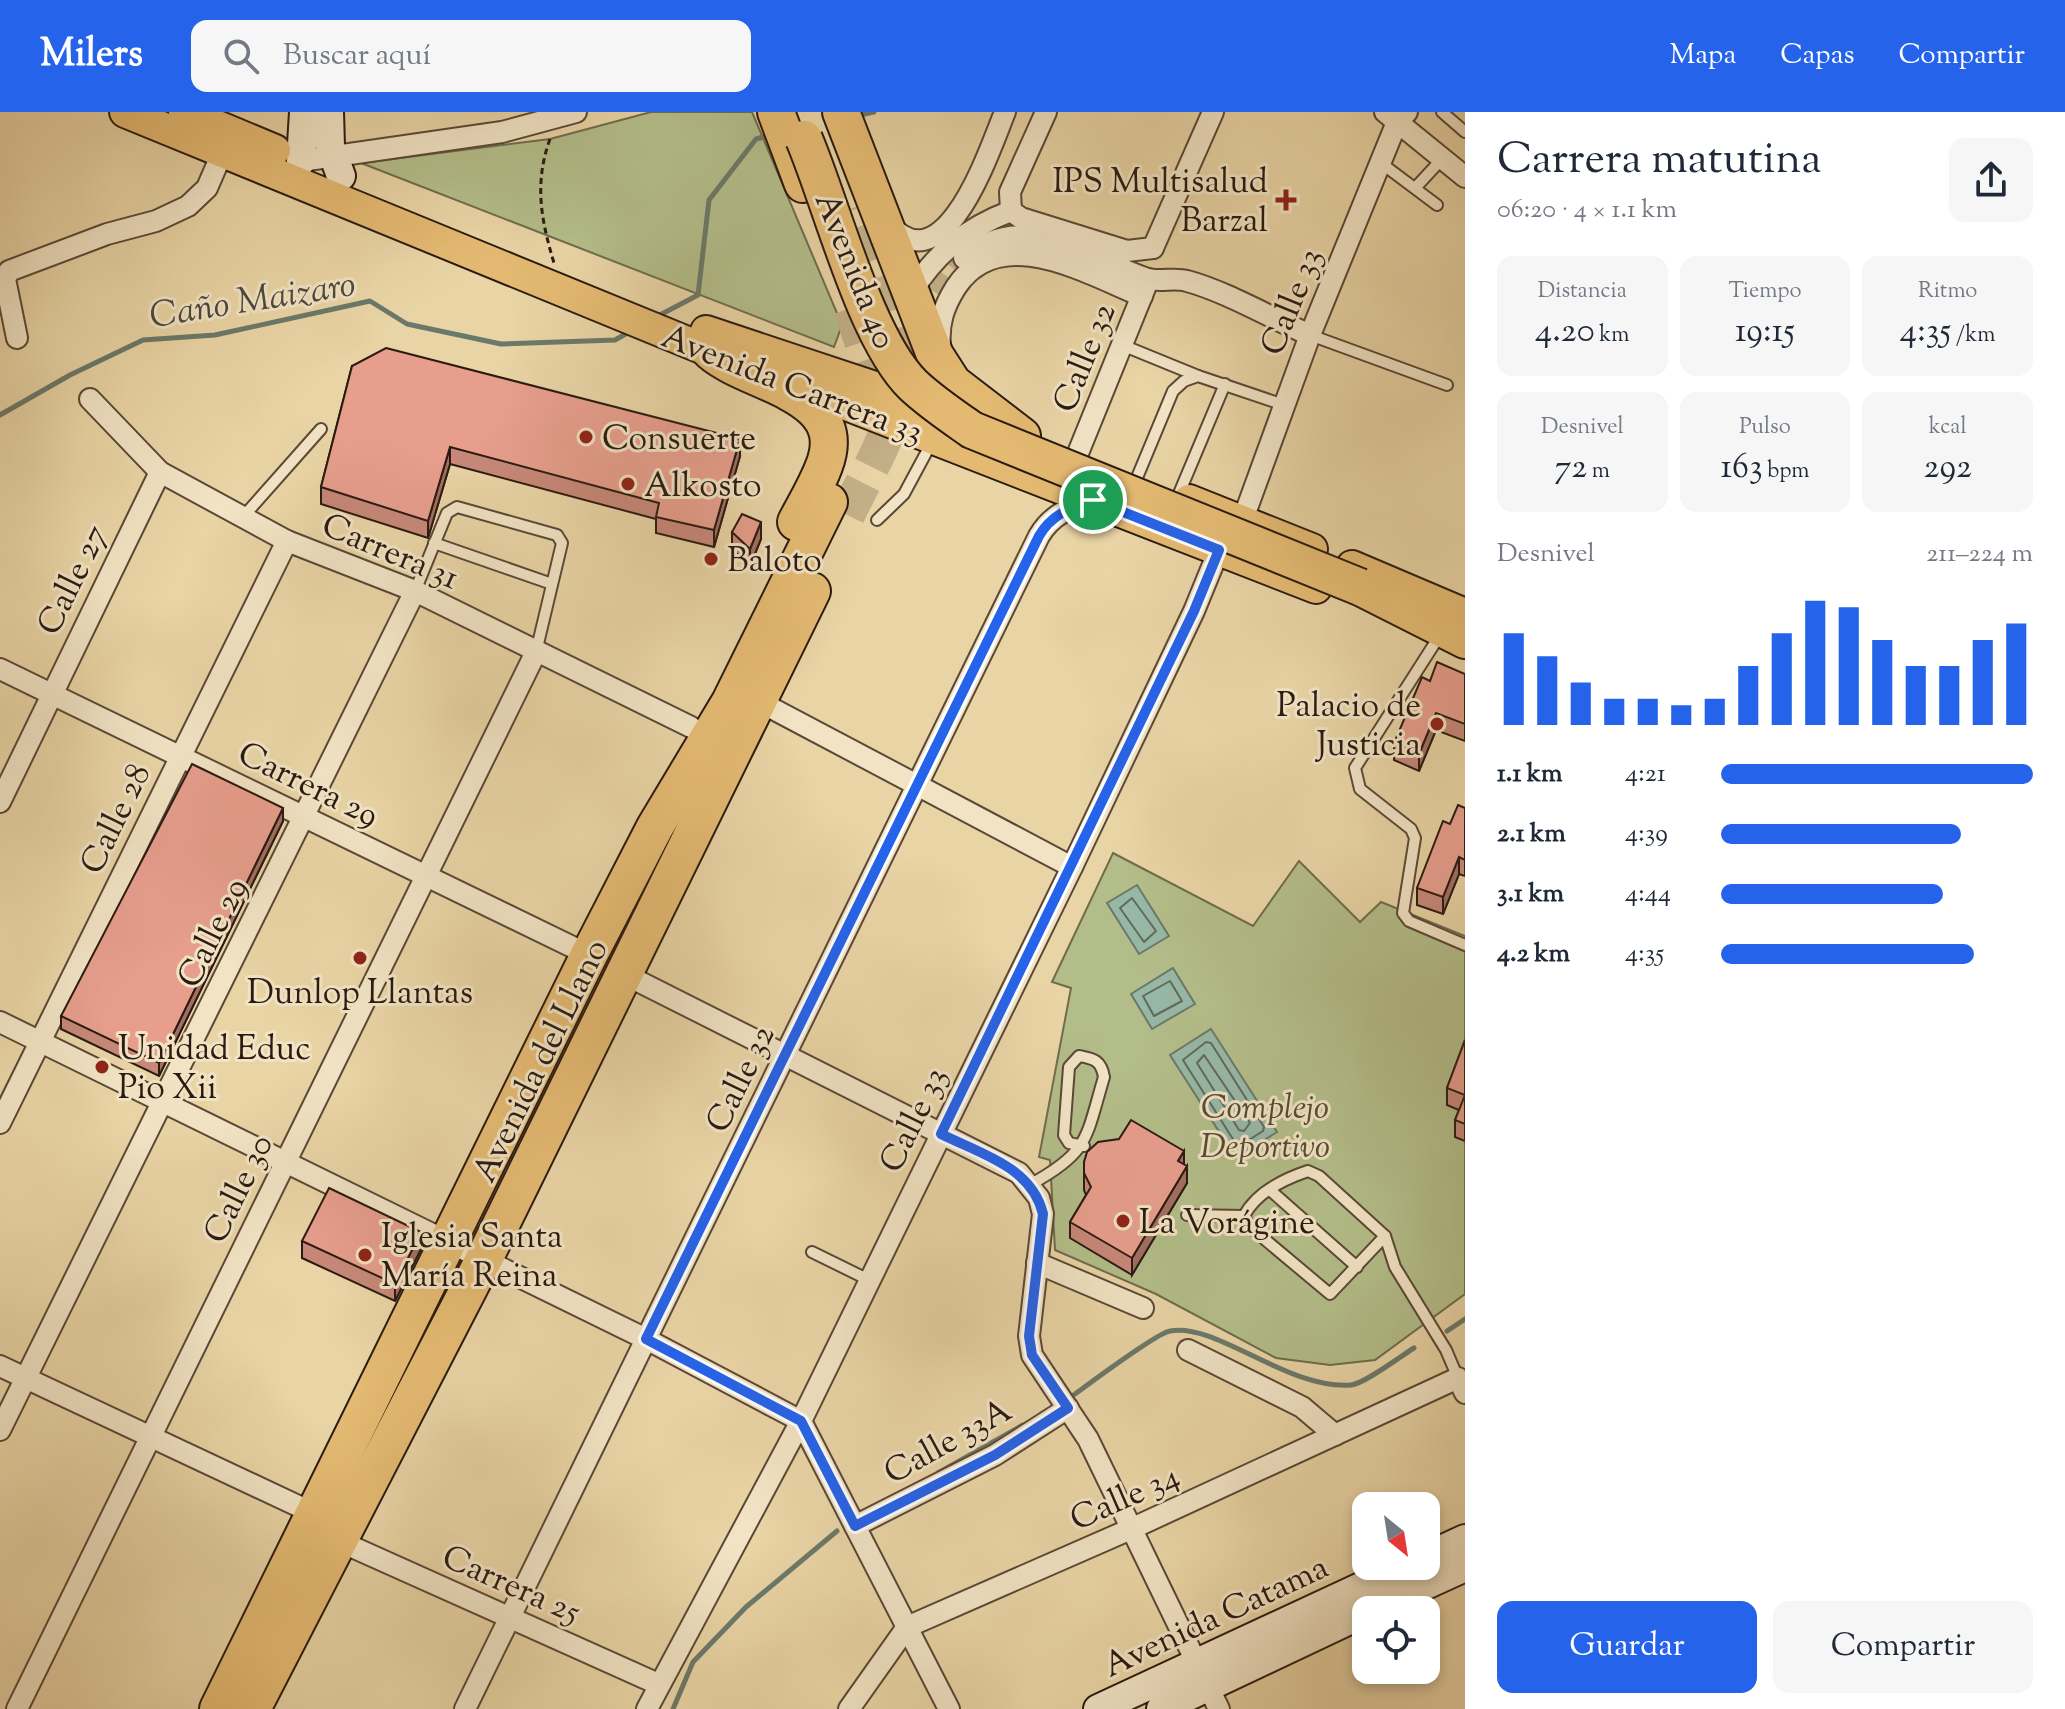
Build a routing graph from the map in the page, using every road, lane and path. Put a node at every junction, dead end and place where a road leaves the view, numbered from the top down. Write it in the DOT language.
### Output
graph roads {
  1 [pos="125,112"];
  2 [pos="184,112"];
  3 [pos="304,112"];
  4 [pos="329,112"];
  5 [pos="841,112"];
  6 [pos="1005,112"];
  7 [pos="1046,112"];
  8 [pos="1213,112"];
  9 [pos="1442,112"];
  10 [pos="567,114"];
  11 [pos="1396,115"];
  12 [pos="795,123"];
  13 [pos="1465,132"];
  14 [pos="846,148"];
  15 [pos="223,151"];
  16 [pos="1442,159"];
  17 [pos="301,161"];
  18 [pos="1381,163"];
  19 [pos="336,165"];
  20 [pos="1465,177"];
  21 [pos="976,180"];
  22 [pos="1416,187"];
  23 [pos="1011,202"];
  24 [pos="1437,205"];
  25 [pos="868,208"];
  26 [pos="818,223"];
  27 [pos="1153,248"];
  28 [pos="964,258"];
  29 [pos="555,266"];
  30 [pos="1186,280"];
  31 [pos="1145,288"];
  32 [pos="910,294"];
  33 [pos="657,320"];
  34 [pos="1310,335"];
  35 [pos="17,338"];
  36 [pos="1122,345"];
  37 [pos="711,352"];
  38 [pos="943,369"];
  39 [pos="1198,376"];
  40 [pos="1225,384"];
  41 [pos="1447,385"];
  42 [pos="90,399"];
  43 [pos="1284,405"];
  44 [pos="939,424"];
  45 [pos="321,429"];
  46 [pos="1022,436"];
  47 [pos="1076,458"];
  48 [pos="160,472"];
  49 [pos="1136,480"];
  50 [pos="1178,496"];
  51 [pos="1093,500"];
  52 [pos="851,512"];
  53 [pos="243,517"];
  54 [pos="1243,519"];
  55 [pos="287,541"];
  56 [pos="434,543"];
  57 [pos="1219,550"];
  58 [pos="552,584"];
  59 [pos="415,591"];
  60 [pos="1465,614"];
  61 [pos="1457,640"];
  62 [pos="536,652"];
  63 [pos="0,669"];
  64 [pos="50,693"];
  65 [pos="760,702"];
  66 [pos="691,727"];
  67 [pos="180,756"];
  68 [pos="918,786"];
  69 [pos="0,802"];
  70 [pos="304,816"];
  71 [pos="655,827"];
  72 [pos="1072,867"];
  73 [pos="426,876"];
  74 [pos="1465,945"];
  75 [pos="589,955"];
  76 [pos="622,973"];
  77 [pos="0,1022"];
  78 [pos="40,1042"];
  79 [pos="785,1055"];
  80 [pos="163,1102"];
  81 [pos="0,1123"];
  82 [pos="941,1134"];
  83 [pos="1084,1146"];
  84 [pos="285,1162"];
  85 [pos="1270,1190"];
  86 [pos="1035,1191"];
  87 [pos="1187,1215"];
  88 [pos="1244,1216"];
  89 [pos="1385,1236"];
  90 [pos="451,1242"];
  91 [pos="812,1252"];
  92 [pos="484,1259"];
  93 [pos="1037,1263"];
  94 [pos="1357,1267"];
  95 [pos="869,1280"];
  96 [pos="1143,1308"];
  97 [pos="646,1339"];
  98 [pos="1188,1350"];
  99 [pos="0,1366"];
  100 [pos="26,1378"];
  101 [pos="1462,1385"];
  102 [pos="1068,1408"];
  103 [pos="801,1421"];
  104 [pos="0,1430"];
  105 [pos="1335,1435"];
  106 [pos="151,1437"];
  107 [pos="313,1513"];
  108 [pos="855,1526"];
  109 [pos="1133,1528"];
  110 [pos="1465,1539"];
  111 [pos="339,1541"];
  112 [pos="1440,1551"];
  113 [pos="1465,1567"];
  114 [pos="1383,1580"];
  115 [pos="1402,1596"];
  116 [pos="510,1618"];
  117 [pos="1352,1619"];
  118 [pos="907,1627"];
  119 [pos="658,1684"];
  120 [pos="1207,1686"];
  121 [pos="17,1709"];
  122 [pos="218,1709"];
  123 [pos="252,1709"];
  124 [pos="465,1709"];
  125 [pos="647,1709"];
  126 [pos="849,1709"];
  127 [pos="949,1709"];
  128 [pos="1098,1709"];
  129 [pos="1161,1709"];
  1 -- 15 [label="main road, Avenida Carrera 33"];
  2 -- 17 [label="main road, Avenida Carrera 33"];
  3 -- 17 [label="main road"];
  4 -- 19 [label="main road"];
  5 -- 14 [label="highway"];
  6 -- 21 [label="street"];
  7 -- 23 [label="street"];
  8 -- 27 [label="street"];
  9 -- 13 [label="lane"];
  10 -- 19 [label="street"];
  10 -- 29 [label="path"];
  11 -- 16 [label="street"];
  11 -- 18 [label="street, Calle 33"];
  12 -- 14 [label="highway, Avenida 40"];
  12 -- 26 [label="highway, Avenida 40"];
  12 -- 44 [label="highway, Avenida 40, bridge"];
  14 -- 25 [label="highway"];
  15 -- 33 [label="main road, Avenida Carrera 33"];
  15 -- 35 [label="street"];
  16 -- 20 [label="street"];
  16 -- 22 [label="lane"];
  17 -- 19 [label="main road, Avenida Carrera 33"];
  18 -- 22 [label="lane"];
  18 -- 34 [label="street, Calle 33"];
  19 -- 29 [label="main road, Avenida Carrera 33"];
  21 -- 23 [label="street"];
  21 -- 25 [label="street"];
  22 -- 24 [label="lane"];
  23 -- 27 [label="street"];
  23 -- 32 [label="street"];
  25 -- 32 [label="highway"];
  27 -- 30 [label="street"];
  28 -- 31 [label="street"];
  29 -- 33 [label="main road, Avenida Carrera 33"];
  30 -- 31 [label="street"];
  30 -- 34 [label="street"];
  31 -- 36 [label="street, Calle 32"];
  31 -- 38 [label="street"];
  32 -- 38 [label="highway"];
  33 -- 37 [label="main road, Avenida Carrera 33"];
  33 -- 44 [label="main road, Avenida Carrera 33"];
  34 -- 41 [label="lane"];
  34 -- 43 [label="street, Calle 33"];
  36 -- 39 [label="lane"];
  36 -- 47 [label="street, Calle 32"];
  37 -- 44 [label="main road, Avenida Carrera 33"];
  37 -- 66 [label="highway"];
  38 -- 46 [label="highway"];
  39 -- 40 [label="lane"];
  39 -- 49 [label="lane"];
  40 -- 43 [label="lane"];
  40 -- 50 [label="lane"];
  42 -- 48 [label="street, Carrera 31"];
  43 -- 54 [label="street, Calle 33"];
  44 -- 46 [label="main road, Avenida Carrera 33"];
  44 -- 51 [label="main road, Avenida Carrera 33"];
  44 -- 52 [label="lane"];
  44 -- 61 [label="highway, Avenida 40, bridge"];
  45 -- 53 [label="lane"];
  46 -- 47 [label="main road, Avenida Carrera 33"];
  47 -- 49 [label="main road, Avenida Carrera 33"];
  48 -- 53 [label="street, Carrera 31"];
  48 -- 64 [label="street, Calle 27"];
  49 -- 50 [label="main road, Avenida Carrera 33"];
  50 -- 54 [label="main road, Avenida Carrera 33"];
  51 -- 57 [label="main road, Avenida Carrera 33"];
  51 -- 68 [label="street, Calle 32"];
  52 -- 65 [label="highway, Avenida del Llano"];
  52 -- 71 [label="highway, Avenida del Llano"];
  53 -- 55 [label="street, Carrera 31"];
  54 -- 60 [label="main road, Avenida Carrera 33"];
  55 -- 59 [label="street, Carrera 31"];
  55 -- 67 [label="street, Calle 28"];
  56 -- 58 [label="lane"];
  56 -- 58 [label="lane"];
  56 -- 59 [label="lane"];
  57 -- 61 [label="main road, Avenida Carrera 33"];
  57 -- 72 [label="street, Calle 33"];
  58 -- 62 [label="lane"];
  59 -- 62 [label="street, Carrera 31"];
  59 -- 70 [label="street, Calle 29"];
  61 -- 74 [label="lane"];
  62 -- 66 [label="street, Carrera 31"];
  62 -- 73 [label="street, Calle 30"];
  63 -- 64 [label="street, Carrera 29"];
  64 -- 67 [label="street, Carrera 29"];
  64 -- 69 [label="street, Calle 27"];
  65 -- 68 [label="street"];
  65 -- 76 [label="highway, Avenida del Llano"];
  66 -- 71 [label="highway"];
  67 -- 70 [label="street, Carrera 29"];
  67 -- 78 [label="street, Calle 28"];
  68 -- 72 [label="street"];
  68 -- 79 [label="street, Calle 32"];
  70 -- 73 [label="street, Carrera 29"];
  70 -- 80 [label="street, Calle 29"];
  71 -- 75 [label="highway, Avenida del Llano"];
  72 -- 82 [label="street, Calle 33"];
  73 -- 75 [label="street, Carrera 29"];
  73 -- 84 [label="street, Calle 30"];
  75 -- 90 [label="highway, Avenida del Llano"];
  76 -- 79 [label="street"];
  76 -- 92 [label="highway, Avenida del Llano"];
  77 -- 78 [label="street"];
  78 -- 80 [label="street"];
  78 -- 81 [label="street, Calle 28"];
  79 -- 82 [label="street"];
  79 -- 97 [label="street, Calle 32"];
  80 -- 84 [label="street"];
  80 -- 100 [label="street, Calle 29"];
  82 -- 86 [label="street"];
  82 -- 95 [label="street, Calle 33"];
  83 -- 83 [label="lane"];
  83 -- 86 [label="lane"];
  84 -- 90 [label="street"];
  84 -- 106 [label="street, Calle 30"];
  85 -- 88 [label="lane"];
  85 -- 89 [label="lane"];
  85 -- 94 [label="lane"];
  86 -- 93 [label="street"];
  87 -- 88 [label="lane"];
  88 -- 94 [label="lane"];
  89 -- 94 [label="lane"];
  89 -- 101 [label="lane"];
  90 -- 92 [label="street"];
  90 -- 107 [label="highway, Avenida del Llano"];
  91 -- 95 [label="lane"];
  92 -- 97 [label="street"];
  92 -- 111 [label="highway, Avenida del Llano"];
  93 -- 96 [label="street"];
  93 -- 102 [label="street"];
  95 -- 103 [label="street, Calle 33"];
  97 -- 103 [label="street"];
  97 -- 116 [label="street, Calle 32"];
  98 -- 105 [label="street"];
  99 -- 100 [label="street"];
  100 -- 104 [label="street, Calle 29"];
  100 -- 106 [label="street"];
  101 -- 105 [label="street, Calle 34"];
  102 -- 108 [label="street, Calle 33A"];
  102 -- 109 [label="street"];
  103 -- 108 [label="street"];
  103 -- 119 [label="street, Calle 33"];
  105 -- 109 [label="street, Calle 34"];
  106 -- 107 [label="street"];
  106 -- 121 [label="street, Calle 30"];
  107 -- 122 [label="highway, Avenida del Llano"];
  108 -- 118 [label="street"];
  109 -- 118 [label="street, Calle 34"];
  109 -- 120 [label="street"];
  110 -- 112 [label="main road"];
  111 -- 116 [label="street, Carrera 25"];
  111 -- 123 [label="highway, Avenida del Llano"];
  113 -- 115 [label="main road, Avenida Catama"];
  114 -- 120 [label="main road, Avenida Catama"];
  116 -- 119 [label="street, Carrera 25"];
  116 -- 124 [label="street, Calle 32"];
  117 -- 120 [label="main road, Avenida Catama"];
  118 -- 126 [label="street"];
  118 -- 127 [label="street"];
  119 -- 125 [label="street, Calle 33"];
  120 -- 128 [label="main road, Avenida Catama"];
  120 -- 129 [label="main road, Avenida Catama"];
}
